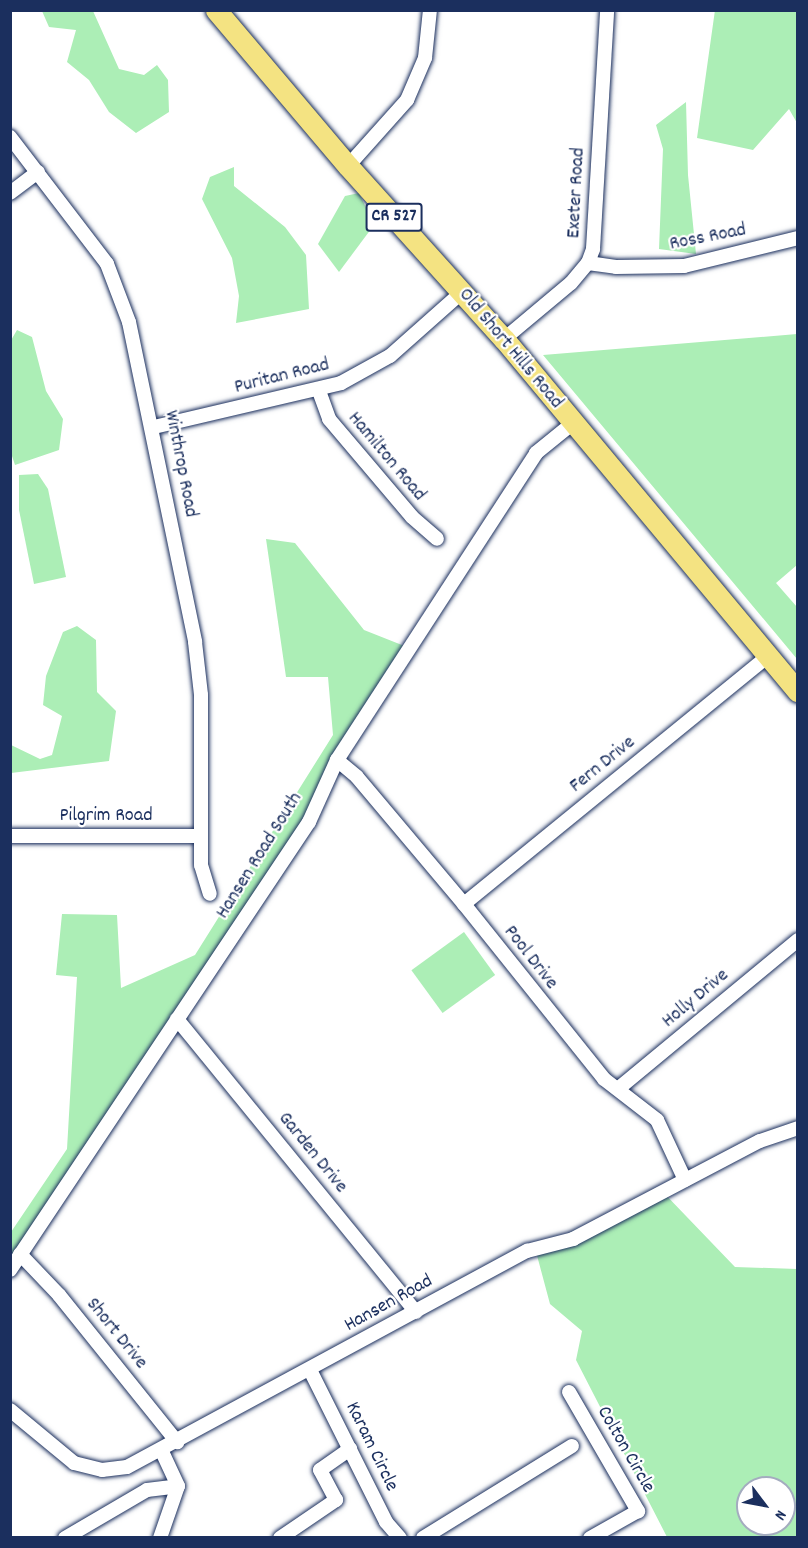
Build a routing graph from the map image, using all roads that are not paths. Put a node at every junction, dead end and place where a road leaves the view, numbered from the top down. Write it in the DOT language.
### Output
graph roads {
  1 [pos="216,10"];
  2 [pos="430,10"];
  3 [pos="607,10"];
  4 [pos="10,137"];
  5 [pos="348,166"];
  6 [pos="38,172"];
  7 [pos="10,193"];
  8 [pos="798,238"];
  9 [pos="588,263"];
  10 [pos="462,292"];
  11 [pos="504,339"];
  12 [pos="319,391"];
  13 [pos="573,423"];
  14 [pos="154,428"];
  15 [pos="437,539"];
  16 [pos="768,656"];
  17 [pos="798,692"];
  18 [pos="337,760"];
  19 [pos="10,836"];
  20 [pos="201,836"];
  21 [pos="210,894"];
  22 [pos="464,904"];
  23 [pos="798,940"];
  24 [pos="177,1019"];
  25 [pos="618,1088"];
  26 [pos="798,1128"];
  27 [pos="685,1180"];
  28 [pos="20,1254"];
  29 [pos="10,1270"];
  30 [pos="416,1312"];
  31 [pos="310,1370"];
  32 [pos="569,1392"];
  33 [pos="10,1410"];
  34 [pos="177,1442"];
  35 [pos="572,1446"];
  36 [pos="350,1449"];
  37 [pos="162,1451"];
  38 [pos="178,1486"];
  39 [pos="65,1538"];
  40 [pos="160,1538"];
  41 [pos="280,1538"];
  42 [pos="400,1538"];
  43 [pos="423,1538"];
  44 [pos="590,1538"];
  1 -- 5 [label="main road, Old Short Hills Road / CR 527"];
  2 -- 5 [label="street"];
  3 -- 9 [label="street, Exeter Road"];
  4 -- 6 [label="street, Winthrop Road"];
  5 -- 10 [label="main road, Old Short Hills Road / CR 527"];
  6 -- 7 [label="street"];
  6 -- 14 [label="street, Winthrop Road"];
  8 -- 9 [label="street, Ross Road"];
  9 -- 11 [label="street, Exeter Road"];
  10 -- 11 [label="main road, Old Short Hills Road / CR 527"];
  10 -- 12 [label="street, Puritan Road"];
  11 -- 13 [label="main road, Old Short Hills Road / CR 527"];
  12 -- 14 [label="street, Puritan Road"];
  12 -- 15 [label="street, Hamilton Road"];
  13 -- 16 [label="main road, Old Short Hills Road / CR 527"];
  13 -- 18 [label="street, Hansen Road South"];
  14 -- 20 [label="street, Winthrop Road"];
  16 -- 17 [label="main road, Old Short Hills Road / CR 527"];
  16 -- 22 [label="street, Fern Drive"];
  18 -- 22 [label="street, Pool Drive"];
  18 -- 24 [label="street, Hansen Road South"];
  19 -- 20 [label="street, Pilgrim Road"];
  20 -- 21 [label="street, Winthrop Road"];
  22 -- 25 [label="street, Pool Drive"];
  23 -- 25 [label="street, Holly Drive"];
  24 -- 28 [label="street, Hansen Road South"];
  24 -- 30 [label="street, Garden Drive"];
  25 -- 27 [label="street, Pool Drive"];
  26 -- 27 [label="street, Hansen Road"];
  27 -- 30 [label="street, Hansen Road"];
  28 -- 29 [label="street"];
  28 -- 34 [label="street, Short Drive"];
  30 -- 31 [label="street, Hansen Road"];
  31 -- 34 [label="street, Hansen Road"];
  31 -- 36 [label="street, Karam Circle"];
  32 -- 44 [label="street, Colton Circle"];
  33 -- 37 [label="street, Hansen Road"];
  34 -- 37 [label="street, Hansen Road"];
  35 -- 43 [label="street"];
  36 -- 41 [label="street"];
  36 -- 42 [label="street, Karam Circle"];
  37 -- 38 [label="street"];
  38 -- 39 [label="street"];
  38 -- 40 [label="street"];
}
